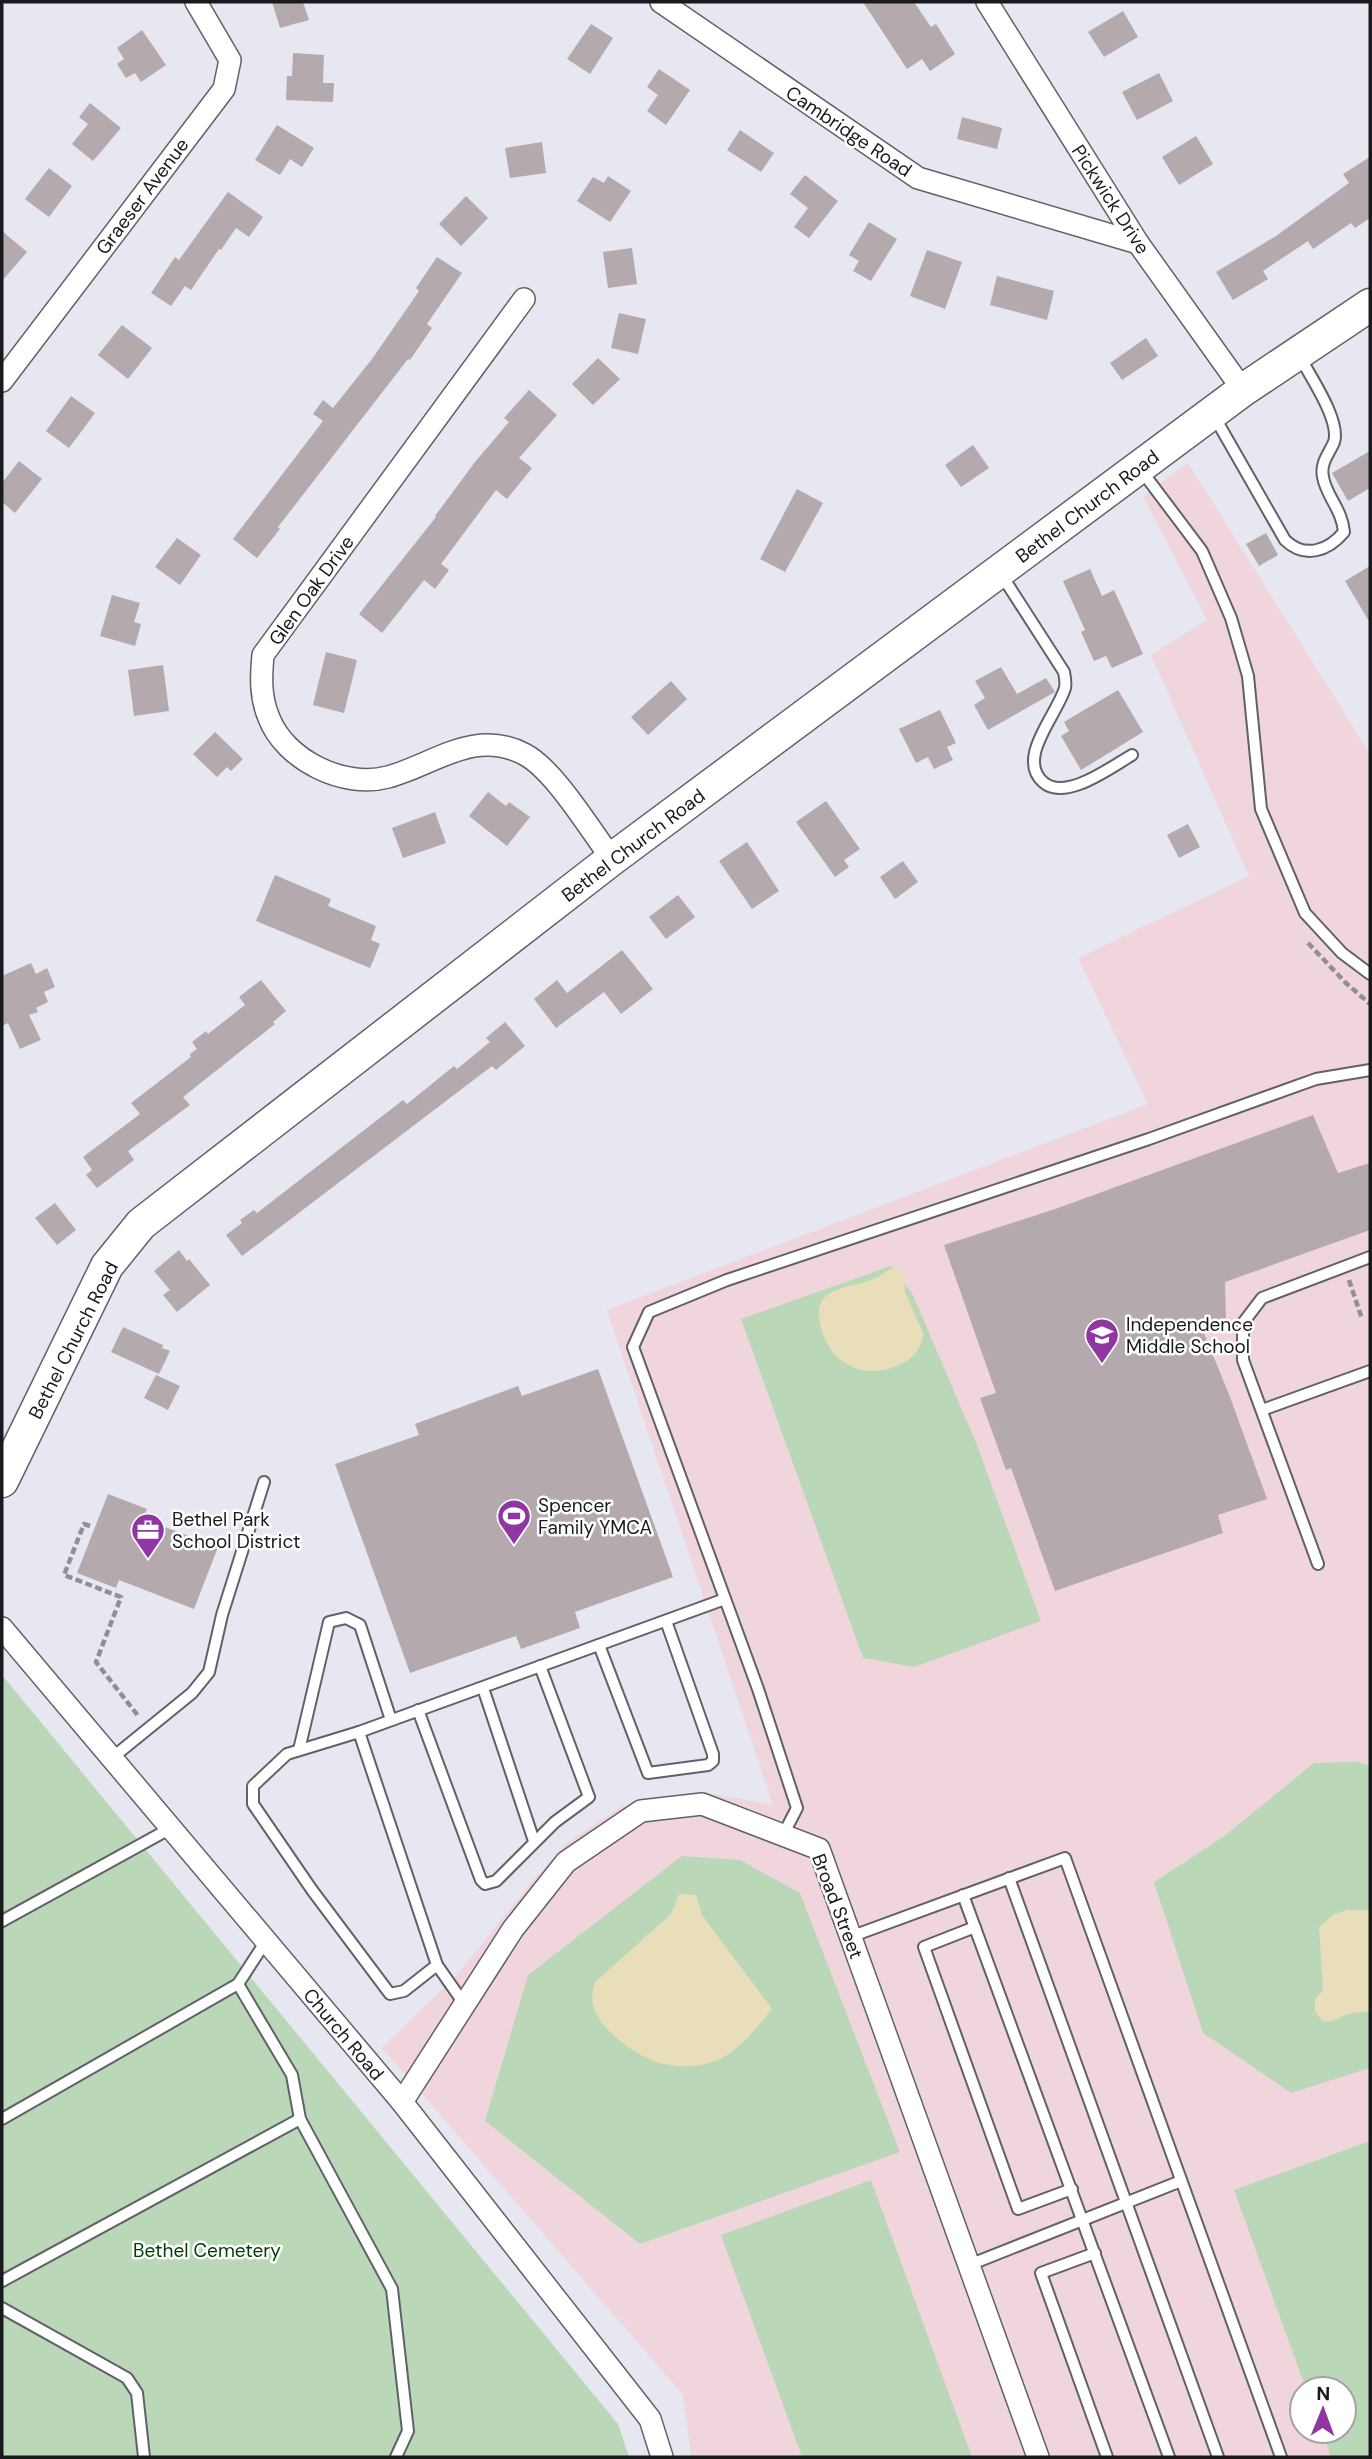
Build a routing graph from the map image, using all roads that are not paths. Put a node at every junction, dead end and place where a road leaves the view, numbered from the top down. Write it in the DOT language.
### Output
graph roads {
  1 [pos="196,2"];
  2 [pos="661,2"];
  3 [pos="987,2"];
  4 [pos="1138,243"];
  5 [pos="524,299"];
  6 [pos="1370,305"];
  7 [pos="1298,354"];
  8 [pos="2,380"];
  9 [pos="1243,390"];
  10 [pos="1213,413"];
  11 [pos="1140,468"];
  12 [pos="999,571"];
  13 [pos="1132,755"];
  14 [pos="612,859"];
  15 [pos="1370,974"];
  16 [pos="1370,1070"];
  17 [pos="1370,1257"];
  18 [pos="1370,1371"];
  19 [pos="1262,1410"];
  20 [pos="2,1481"];
  21 [pos="264,1482"];
  22 [pos="1318,1564"];
  23 [pos="725,1600"];
  24 [pos="666,1621"];
  25 [pos="2,1628"];
  26 [pos="598,1645"];
  27 [pos="540,1666"];
  28 [pos="482,1688"];
  29 [pos="418,1710"];
  30 [pos="391,1720"];
  31 [pos="359,1732"];
  32 [pos="299,1751"];
  33 [pos="111,1758"];
  34 [pos="171,1828"];
  35 [pos="783,1835"];
  36 [pos="534,1841"];
  37 [pos="1009,1878"];
  38 [pos="963,1895"];
  39 [pos="2,1921"];
  40 [pos="975,1927"];
  41 [pos="850,1937"];
  42 [pos="265,1941"];
  43 [pos="437,1965"];
  44 [pos="239,1984"];
  45 [pos="464,2004"];
  46 [pos="402,2102"];
  47 [pos="2,2119"];
  48 [pos="300,2119"];
  49 [pos="1181,2181"];
  50 [pos="1072,2189"];
  51 [pos="1126,2203"];
  52 [pos="1083,2220"];
  53 [pos="1095,2253"];
  54 [pos="969,2265"];
  55 [pos="2,2281"];
  56 [pos="2,2308"];
  57 [pos="144,2457"];
  58 [pos="396,2457"];
  59 [pos="663,2457"];
  60 [pos="1038,2457"];
  61 [pos="1107,2457"];
  62 [pos="1169,2457"];
  63 [pos="1218,2457"];
  64 [pos="1281,2457"];
  1 -- 8 [label="street, Graeser Avenue"];
  2 -- 4 [label="street, Cambridge Road"];
  3 -- 4 [label="street, Pickwick Drive"];
  4 -- 9 [label="street, Pickwick Drive"];
  5 -- 14 [label="street, Glen Oak Drive"];
  6 -- 7 [label="street, Bethel Church Road"];
  7 -- 9 [label="street, Bethel Church Road"];
  7 -- 10 [label="lane"];
  9 -- 10 [label="street, Bethel Church Road"];
  10 -- 11 [label="street, Bethel Church Road"];
  11 -- 12 [label="street, Bethel Church Road"];
  11 -- 15 [label="lane"];
  12 -- 13 [label="lane"];
  12 -- 14 [label="street, Bethel Church Road"];
  14 -- 20 [label="street, Bethel Church Road"];
  16 -- 23 [label="lane"];
  17 -- 19 [label="lane"];
  18 -- 19 [label="lane"];
  19 -- 22 [label="lane"];
  21 -- 33 [label="lane"];
  23 -- 24 [label="lane"];
  23 -- 35 [label="lane"];
  24 -- 26 [label="lane"];
  24 -- 26 [label="lane"];
  25 -- 33 [label="street, Church Road"];
  26 -- 27 [label="lane"];
  27 -- 28 [label="lane"];
  27 -- 36 [label="lane"];
  28 -- 29 [label="lane"];
  28 -- 36 [label="lane"];
  29 -- 30 [label="lane"];
  29 -- 36 [label="lane"];
  30 -- 31 [label="lane"];
  30 -- 32 [label="lane"];
  31 -- 32 [label="lane"];
  31 -- 43 [label="lane"];
  32 -- 43 [label="lane"];
  33 -- 34 [label="street, Church Road"];
  34 -- 39 [label="lane"];
  34 -- 42 [label="street, Church Road"];
  35 -- 41 [label="street, Broad Street"];
  35 -- 45 [label="street, Broad Street"];
  37 -- 38 [label="lane"];
  37 -- 49 [label="lane"];
  37 -- 51 [label="lane"];
  38 -- 40 [label="lane"];
  38 -- 41 [label="lane"];
  40 -- 50 [label="lane"];
  40 -- 50 [label="lane"];
  41 -- 54 [label="street, Broad Street"];
  42 -- 44 [label="lane"];
  42 -- 46 [label="street, Church Road"];
  43 -- 45 [label="lane"];
  44 -- 47 [label="lane"];
  44 -- 48 [label="lane"];
  45 -- 46 [label="street, Broad Street"];
  46 -- 59 [label="street, Church Road"];
  48 -- 55 [label="lane"];
  48 -- 58 [label="lane"];
  49 -- 51 [label="lane"];
  49 -- 64 [label="lane"];
  50 -- 52 [label="lane"];
  51 -- 52 [label="lane"];
  51 -- 63 [label="lane"];
  52 -- 53 [label="lane"];
  52 -- 54 [label="lane"];
  53 -- 61 [label="lane"];
  53 -- 62 [label="lane"];
  54 -- 60 [label="street, Broad Street"];
  56 -- 57 [label="lane"];
}
